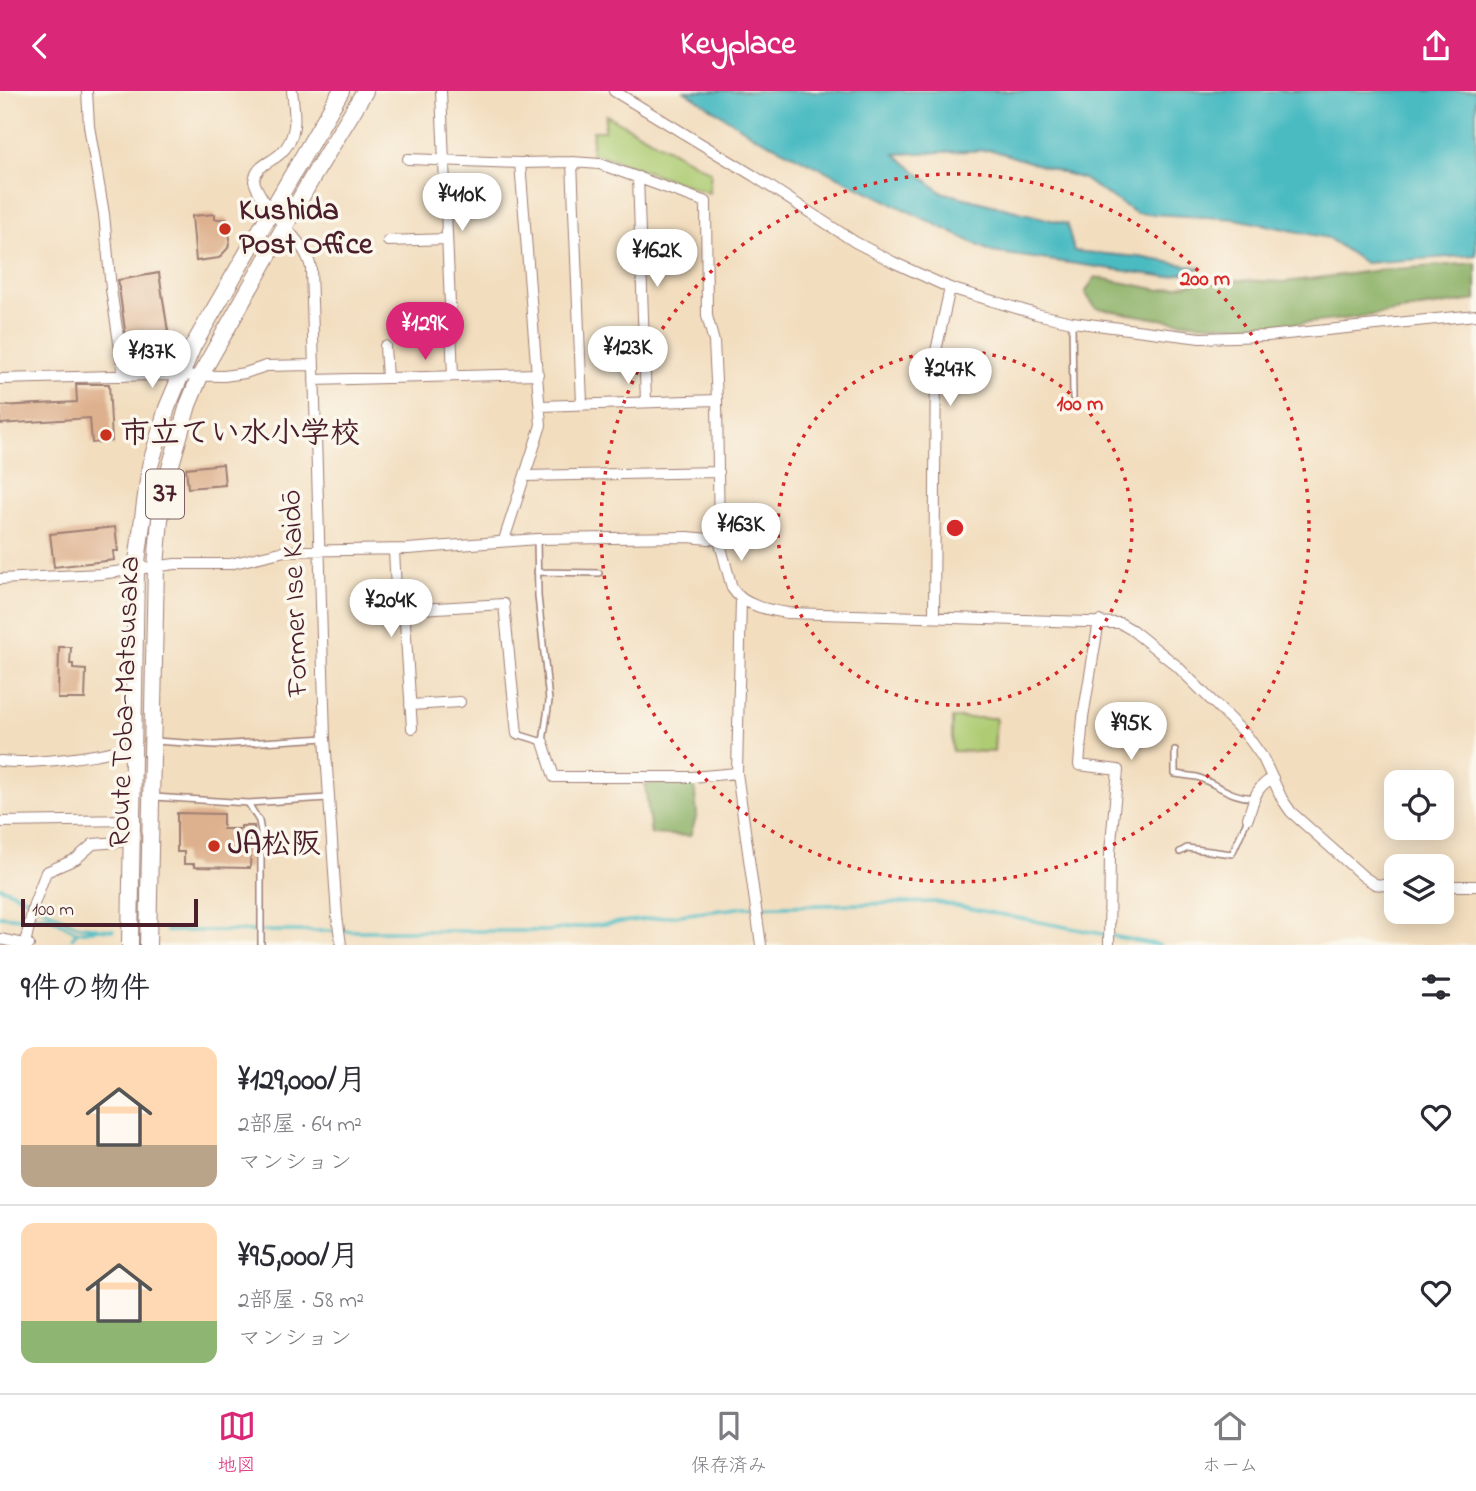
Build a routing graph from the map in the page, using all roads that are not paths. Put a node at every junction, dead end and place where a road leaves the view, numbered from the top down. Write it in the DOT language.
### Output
graph roads {
  1 [pos="87,91"];
  2 [pos="292,91"];
  3 [pos="341,91"];
  4 [pos="365,91"];
  5 [pos="441,91"];
  6 [pos="614,91"];
  7 [pos="408,159"];
  8 [pos="444,159"];
  9 [pos="572,162"];
  10 [pos="520,163"];
  11 [pos="638,177"];
  12 [pos="271,211"];
  13 [pos="284,227"];
  14 [pos="447,239"];
  15 [pos="388,241"];
  16 [pos="950,288"];
  17 [pos="1476,315"];
  18 [pos="1072,322"];
  19 [pos="385,346"];
  20 [pos="313,365"];
  21 [pos="538,374"];
  22 [pos="124,376"];
  23 [pos="179,376"];
  24 [pos="200,376"];
  25 [pos="453,376"];
  26 [pos="387,378"];
  27 [pos="0,379"];
  28 [pos="314,380"];
  29 [pos="1073,398"];
  30 [pos="717,400"];
  31 [pos="646,401"];
  32 [pos="582,403"];
  33 [pos="540,406"];
  34 [pos="719,472"];
  35 [pos="525,476"];
  36 [pos="537,539"];
  37 [pos="504,540"];
  38 [pos="719,540"];
  39 [pos="320,549"];
  40 [pos="394,550"];
  41 [pos="156,566"];
  42 [pos="136,569"];
  43 [pos="537,572"];
  44 [pos="599,573"];
  45 [pos="0,579"];
  46 [pos="741,599"];
  47 [pos="403,610"];
  48 [pos="934,617"];
  49 [pos="1099,621"];
  50 [pos="460,702"];
  51 [pos="410,705"];
  52 [pos="412,728"];
  53 [pos="517,734"];
  54 [pos="325,738"];
  55 [pos="152,740"];
  56 [pos="543,743"];
  57 [pos="132,747"];
  58 [pos="1175,750"];
  59 [pos="0,761"];
  60 [pos="737,773"];
  61 [pos="1273,778"];
  62 [pos="151,797"];
  63 [pos="1255,797"];
  64 [pos="329,798"];
  65 [pos="248,803"];
  66 [pos="1248,818"];
  67 [pos="132,820"];
  68 [pos="0,822"];
  69 [pos="119,842"];
  70 [pos="1180,852"];
  71 [pos="1384,885"];
  72 [pos="1476,886"];
  73 [pos="1454,887"];
  74 [pos="0,939"];
  75 [pos="27,941"];
  76 [pos="261,941"];
  77 [pos="130,945"];
  78 [pos="148,945"];
  79 [pos="341,945"];
  80 [pos="761,945"];
  81 [pos="1109,945"];
  1 -- 22 [label="street"];
  2 -- 12 [label="street, Former Ise Kaidō"];
  3 -- 12 [label="main road, Route Toba-Matsusaka / 37"];
  4 -- 13 [label="main road, Route Toba-Matsusaka / 37"];
  5 -- 8 [label="street"];
  6 -- 16 [label="street"];
  7 -- 8 [label="street"];
  8 -- 10 [label="street"];
  8 -- 14 [label="street"];
  9 -- 10 [label="street"];
  9 -- 11 [label="street"];
  9 -- 32 [label="street"];
  10 -- 21 [label="street"];
  11 -- 30 [label="street"];
  11 -- 31 [label="street"];
  12 -- 13 [label="street, Former Ise Kaidō"];
  12 -- 23 [label="main road, Route Toba-Matsusaka / 37"];
  13 -- 20 [label="street, Former Ise Kaidō"];
  13 -- 24 [label="main road, Route Toba-Matsusaka / 37"];
  14 -- 15 [label="street"];
  14 -- 25 [label="street"];
  16 -- 18 [label="street"];
  16 -- 48 [label="street"];
  17 -- 18 [label="street"];
  18 -- 29 [label="lane"];
  19 -- 26 [label="street"];
  20 -- 24 [label="street"];
  20 -- 28 [label="street, Former Ise Kaidō"];
  21 -- 25 [label="street"];
  21 -- 33 [label="street"];
  22 -- 23 [label="street"];
  22 -- 27 [label="street"];
  23 -- 24 [label="street"];
  23 -- 42 [label="main road, Route Toba-Matsusaka / 37"];
  24 -- 41 [label="main road, Route Toba-Matsusaka / 37"];
  25 -- 26 [label="street"];
  26 -- 28 [label="street"];
  28 -- 39 [label="street, Former Ise Kaidō"];
  30 -- 31 [label="street"];
  30 -- 34 [label="street"];
  31 -- 32 [label="street"];
  32 -- 33 [label="street"];
  33 -- 35 [label="street"];
  34 -- 35 [label="street"];
  34 -- 38 [label="street"];
  35 -- 37 [label="street"];
  36 -- 37 [label="street"];
  36 -- 38 [label="street"];
  36 -- 43 [label="lane"];
  37 -- 40 [label="street"];
  38 -- 46 [label="street"];
  39 -- 40 [label="street"];
  39 -- 41 [label="street"];
  39 -- 54 [label="street, Former Ise Kaidō"];
  40 -- 47 [label="street"];
  41 -- 42 [label="street"];
  41 -- 55 [label="main road, Route Toba-Matsusaka / 37"];
  42 -- 45 [label="street"];
  42 -- 57 [label="main road, Route Toba-Matsusaka / 37"];
  43 -- 44 [label="lane"];
  43 -- 56 [label="lane"];
  46 -- 48 [label="street"];
  46 -- 60 [label="street"];
  47 -- 51 [label="street"];
  47 -- 53 [label="street"];
  48 -- 49 [label="street"];
  49 -- 61 [label="street"];
  49 -- 81 [label="street"];
  50 -- 51 [label="street"];
  51 -- 52 [label="street"];
  53 -- 56 [label="lane"];
  54 -- 55 [label="lane"];
  54 -- 64 [label="street, Former Ise Kaidō"];
  55 -- 62 [label="main road, Route Toba-Matsusaka / 37"];
  56 -- 60 [label="street"];
  57 -- 59 [label="street"];
  57 -- 67 [label="main road, Route Toba-Matsusaka / 37"];
  58 -- 63 [label="lane"];
  60 -- 80 [label="street"];
  61 -- 63 [label="street"];
  61 -- 71 [label="street"];
  62 -- 65 [label="lane"];
  62 -- 78 [label="main road, Route Toba-Matsusaka / 37"];
  63 -- 66 [label="street"];
  64 -- 65 [label="lane"];
  64 -- 79 [label="street, Former Ise Kaidō"];
  65 -- 76 [label="lane"];
  66 -- 70 [label="lane"];
  67 -- 68 [label="street"];
  67 -- 77 [label="main road, Route Toba-Matsusaka / 37"];
  69 -- 75 [label="street"];
  72 -- 73 [label="street"];
  74 -- 75 [label="street"];
}
